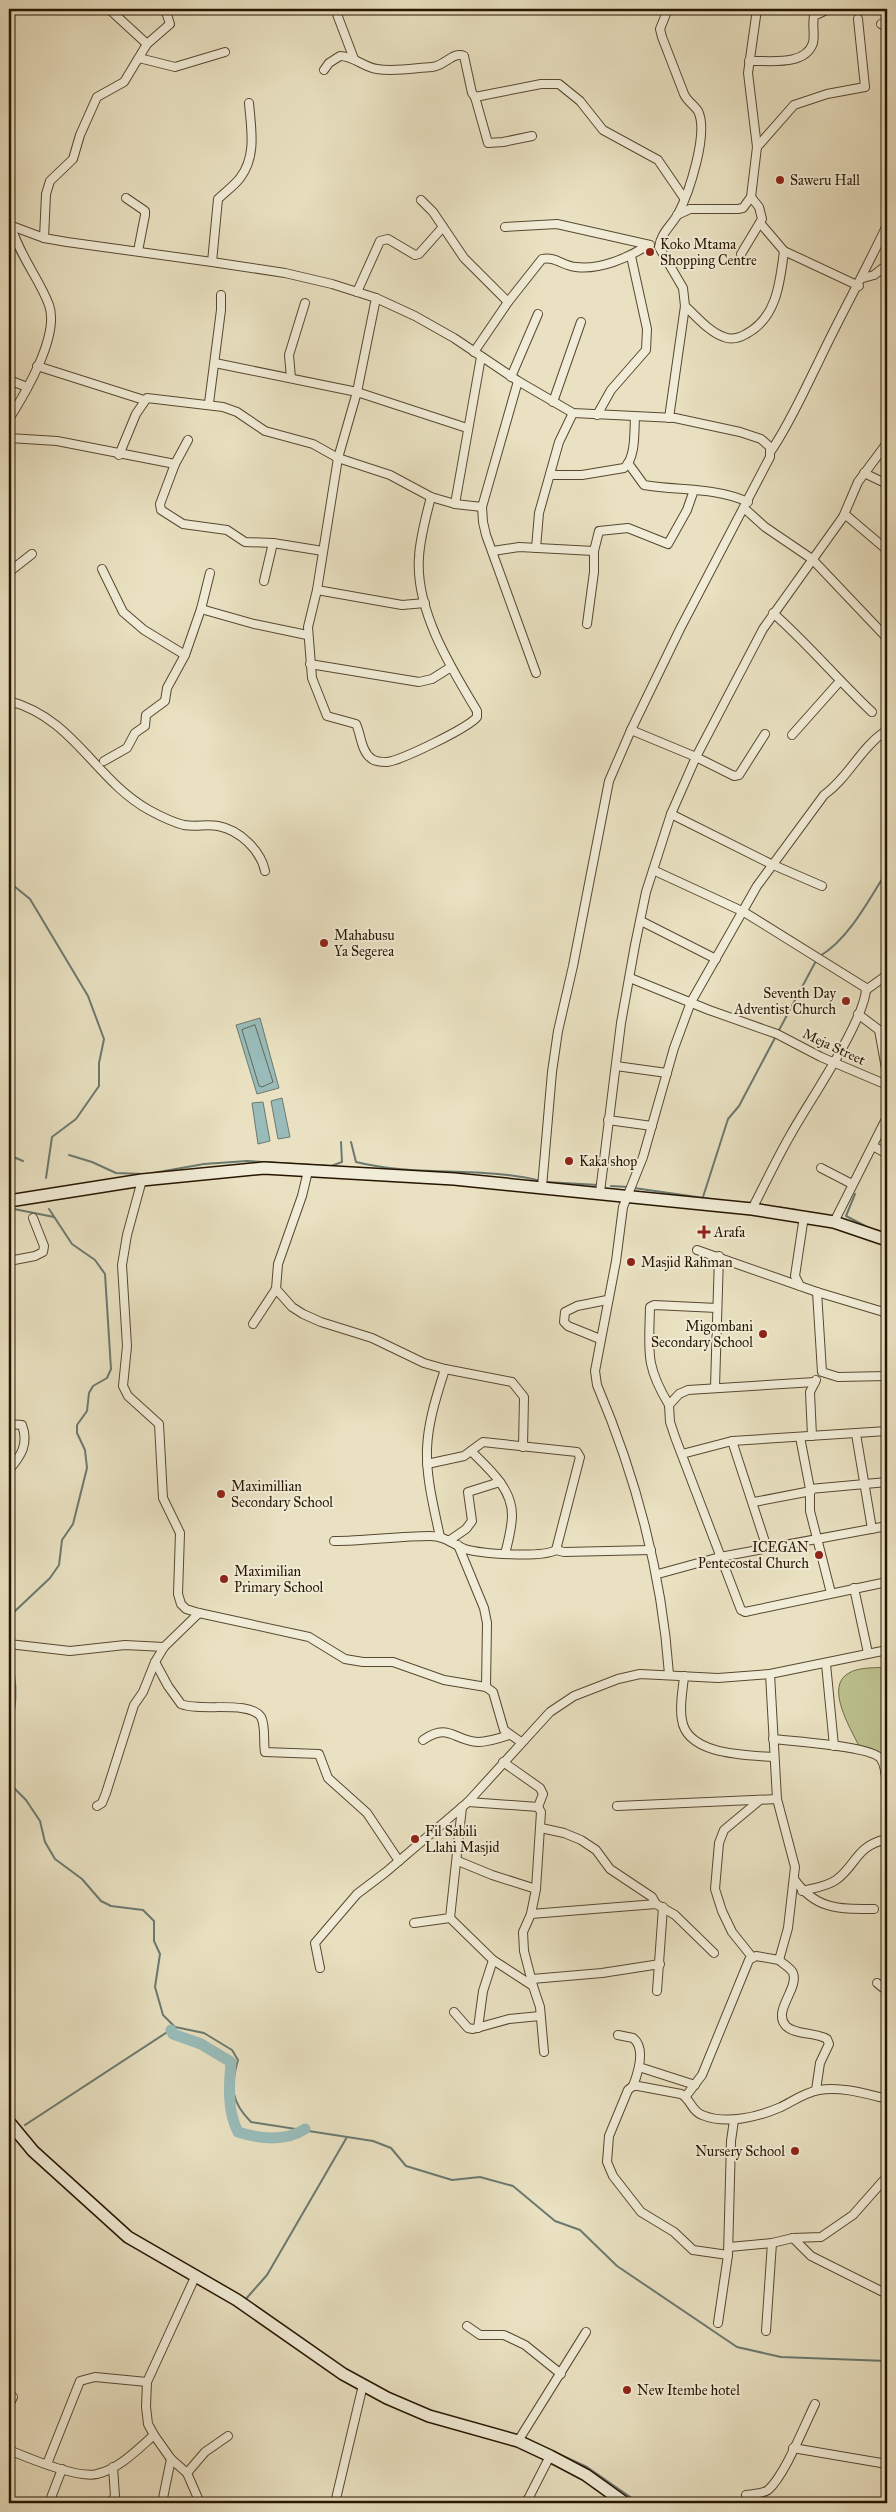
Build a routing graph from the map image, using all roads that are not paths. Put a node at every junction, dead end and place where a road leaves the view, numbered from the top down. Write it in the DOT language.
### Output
graph roads {
  1 [pos="109,9"];
  2 [pos="165,9"];
  3 [pos="335,9"];
  4 [pos="668,9"];
  5 [pos="757,9"];
  6 [pos="829,9"];
  7 [pos="858,19"];
  8 [pos="147,44"];
  9 [pos="226,52"];
  10 [pos="139,58"];
  11 [pos="354,59"];
  12 [pos="749,61"];
  13 [pos="324,70"];
  14 [pos="475,97"];
  15 [pos="249,103"];
  16 [pos="532,136"];
  17 [pos="757,147"];
  18 [pos="751,197"];
  19 [pos="126,198"];
  20 [pos="684,198"];
  21 [pos="421,200"];
  22 [pos="677,215"];
  23 [pos="760,224"];
  24 [pos="10,225"];
  25 [pos="887,225"];
  26 [pos="443,226"];
  27 [pos="506,227"];
  28 [pos="44,238"];
  29 [pos="648,245"];
  30 [pos="659,247"];
  31 [pos="138,251"];
  32 [pos="784,251"];
  33 [pos="741,254"];
  34 [pos="631,256"];
  35 [pos="212,262"];
  36 [pos="887,264"];
  37 [pos="863,278"];
  38 [pos="859,286"];
  39 [pos="357,292"];
  40 [pos="221,295"];
  41 [pos="376,298"];
  42 [pos="508,302"];
  43 [pos="305,303"];
  44 [pos="685,306"];
  45 [pos="538,314"];
  46 [pos="581,322"];
  47 [pos="474,352"];
  48 [pos="481,357"];
  49 [pos="216,363"];
  50 [pos="37,366"];
  51 [pos="291,378"];
  52 [pos="515,379"];
  53 [pos="9,380"];
  54 [pos="27,387"];
  55 [pos="357,392"];
  56 [pos="144,400"];
  57 [pos="553,402"];
  58 [pos="210,403"];
  59 [pos="572,413"];
  60 [pos="597,416"];
  61 [pos="635,418"];
  62 [pos="669,418"];
  63 [pos="9,419"];
  64 [pos="467,428"];
  65 [pos="9,438"];
  66 [pos="188,440"];
  67 [pos="887,443"];
  68 [pos="772,451"];
  69 [pos="119,455"];
  70 [pos="338,458"];
  71 [pos="628,463"];
  72 [pos="175,464"];
  73 [pos="864,473"];
  74 [pos="550,475"];
  75 [pos="887,484"];
  76 [pos="694,490"];
  77 [pos="431,497"];
  78 [pos="455,504"];
  79 [pos="746,505"];
  80 [pos="482,507"];
  81 [pos="843,517"];
  82 [pos="273,543"];
  83 [pos="536,548"];
  84 [pos="493,550"];
  85 [pos="887,550"];
  86 [pos="323,551"];
  87 [pos="594,551"];
  88 [pos="32,554"];
  89 [pos="812,558"];
  90 [pos="102,569"];
  91 [pos="9,572"];
  92 [pos="210,573"];
  93 [pos="264,581"];
  94 [pos="317,590"];
  95 [pos="425,603"];
  96 [pos="201,609"];
  97 [pos="773,613"];
  98 [pos="587,624"];
  99 [pos="307,635"];
  100 [pos="887,638"];
  101 [pos="185,655"];
  102 [pos="310,664"];
  103 [pos="451,667"];
  104 [pos="536,673"];
  105 [pos="840,681"];
  106 [pos="9,701"];
  107 [pos="872,712"];
  108 [pos="631,730"];
  109 [pos="884,732"];
  110 [pos="765,734"];
  111 [pos="792,735"];
  112 [pos="696,757"];
  113 [pos="104,762"];
  114 [pos="671,814"];
  115 [pos="772,864"];
  116 [pos="653,870"];
  117 [pos="266,871"];
  118 [pos="822,886"];
  119 [pos="744,912"];
  120 [pos="641,921"];
  121 [pos="716,959"];
  122 [pos="887,975"];
  123 [pos="630,978"];
  124 [pos="866,990"];
  125 [pos="691,1002"];
  126 [pos="858,1014"];
  127 [pos="879,1030"];
  128 [pos="887,1034"];
  129 [pos="834,1062"];
  130 [pos="616,1066"];
  131 [pos="667,1073"];
  132 [pos="887,1074"];
  133 [pos="887,1085"];
  134 [pos="887,1117"];
  135 [pos="608,1120"];
  136 [pos="652,1126"];
  137 [pos="872,1146"];
  138 [pos="887,1154"];
  139 [pos="821,1168"];
  140 [pos="308,1171"];
  141 [pos="142,1180"];
  142 [pos="852,1184"];
  143 [pos="542,1187"];
  144 [pos="600,1192"];
  145 [pos="627,1195"];
  146 [pos="9,1201"];
  147 [pos="752,1209"];
  148 [pos="804,1216"];
  149 [pos="33,1218"];
  150 [pos="834,1222"];
  151 [pos="887,1240"];
  152 [pos="697,1250"];
  153 [pos="718,1256"];
  154 [pos="9,1261"];
  155 [pos="800,1286"];
  156 [pos="276,1289"];
  157 [pos="817,1292"];
  158 [pos="607,1300"];
  159 [pos="717,1308"];
  160 [pos="887,1313"];
  161 [pos="254,1324"];
  162 [pos="600,1339"];
  163 [pos="445,1370"];
  164 [pos="822,1372"];
  165 [pos="887,1376"];
  166 [pos="814,1382"];
  167 [pos="716,1386"];
  168 [pos="669,1405"];
  169 [pos="9,1424"];
  170 [pos="887,1432"];
  171 [pos="856,1434"];
  172 [pos="812,1436"];
  173 [pos="800,1437"];
  174 [pos="732,1441"];
  175 [pos="523,1447"];
  176 [pos="471,1450"];
  177 [pos="682,1454"];
  178 [pos="427,1464"];
  179 [pos="9,1470"];
  180 [pos="500,1482"];
  181 [pos="887,1482"];
  182 [pos="863,1484"];
  183 [pos="810,1490"];
  184 [pos="754,1502"];
  185 [pos="887,1526"];
  186 [pos="872,1529"];
  187 [pos="440,1537"];
  188 [pos="818,1538"];
  189 [pos="450,1540"];
  190 [pos="334,1541"];
  191 [pos="458,1545"];
  192 [pos="767,1548"];
  193 [pos="556,1550"];
  194 [pos="651,1550"];
  195 [pos="506,1554"];
  196 [pos="720,1557"];
  197 [pos="658,1574"];
  198 [pos="887,1582"];
  199 [pos="854,1588"];
  200 [pos="832,1593"];
  201 [pos="199,1614"];
  202 [pos="9,1644"];
  203 [pos="164,1646"];
  204 [pos="887,1650"];
  205 [pos="868,1653"];
  206 [pos="155,1662"];
  207 [pos="826,1664"];
  208 [pos="669,1674"];
  209 [pos="770,1674"];
  210 [pos="684,1676"];
  211 [pos="486,1687"];
  212 [pos="509,1735"];
  213 [pos="773,1739"];
  214 [pos="423,1740"];
  215 [pos="521,1742"];
  216 [pos="834,1746"];
  217 [pos="773,1757"];
  218 [pos="503,1762"];
  219 [pos="777,1799"];
  220 [pos="760,1800"];
  221 [pos="465,1804"];
  222 [pos="97,1806"];
  223 [pos="617,1806"];
  224 [pos="538,1807"];
  225 [pos="887,1820"];
  226 [pos="541,1828"];
  227 [pos="887,1839"];
  228 [pos="399,1861"];
  229 [pos="458,1861"];
  230 [pos="794,1879"];
  231 [pos="536,1889"];
  232 [pos="802,1891"];
  233 [pos="659,1905"];
  234 [pos="874,1909"];
  235 [pos="532,1914"];
  236 [pos="450,1918"];
  237 [pos="414,1923"];
  238 [pos="714,1953"];
  239 [pos="752,1957"];
  240 [pos="493,1960"];
  241 [pos="779,1960"];
  242 [pos="660,1964"];
  243 [pos="320,1968"];
  244 [pos="532,1982"];
  245 [pos="877,1983"];
  246 [pos="887,1990"];
  247 [pos="657,1991"];
  248 [pos="454,2012"];
  249 [pos="540,2016"];
  250 [pos="478,2028"];
  251 [pos="618,2035"];
  252 [pos="544,2052"];
  253 [pos="639,2067"];
  254 [pos="633,2086"];
  255 [pos="695,2086"];
  256 [pos="816,2090"];
  257 [pos="686,2096"];
  258 [pos="886,2098"];
  259 [pos="734,2120"];
  260 [pos="9,2122"];
  261 [pos="883,2181"];
  262 [pos="793,2238"];
  263 [pos="772,2243"];
  264 [pos="729,2247"];
  265 [pos="728,2255"];
  266 [pos="196,2275"];
  267 [pos="887,2294"];
  268 [pos="718,2323"];
  269 [pos="467,2326"];
  270 [pos="766,2331"];
  271 [pos="586,2332"];
  272 [pos="561,2374"];
  273 [pos="147,2382"];
  274 [pos="363,2385"];
  275 [pos="814,2404"];
  276 [pos="154,2435"];
  277 [pos="228,2436"];
  278 [pos="518,2441"];
  279 [pos="793,2448"];
  280 [pos="9,2450"];
  281 [pos="550,2456"];
  282 [pos="172,2459"];
  283 [pos="47,2464"];
  284 [pos="887,2464"];
  285 [pos="113,2467"];
  286 [pos="62,2468"];
  287 [pos="187,2473"];
  288 [pos="746,2495"];
  289 [pos="49,2503"];
  290 [pos="111,2503"];
  291 [pos="162,2503"];
  292 [pos="200,2503"];
  293 [pos="335,2503"];
  294 [pos="526,2503"];
  295 [pos="625,2503"];
  1 -- 8 [label="street"];
  2 -- 8 [label="street"];
  3 -- 11 [label="street"];
  4 -- 20 [label="street"];
  5 -- 12 [label="street"];
  6 -- 12 [label="street"];
  7 -- 17 [label="street"];
  8 -- 10 [label="street"];
  9 -- 10 [label="street"];
  10 -- 28 [label="street"];
  11 -- 13 [label="street"];
  11 -- 14 [label="street"];
  12 -- 17 [label="street"];
  14 -- 16 [label="street"];
  14 -- 20 [label="street"];
  15 -- 35 [label="street"];
  17 -- 18 [label="street"];
  18 -- 22 [label="street"];
  18 -- 23 [label="street"];
  19 -- 31 [label="street"];
  20 -- 22 [label="street"];
  21 -- 26 [label="street"];
  22 -- 30 [label="street"];
  23 -- 32 [label="street"];
  23 -- 33 [label="street"];
  24 -- 28 [label="street"];
  24 -- 50 [label="street"];
  25 -- 37 [label="street"];
  26 -- 39 [label="street"];
  26 -- 42 [label="street"];
  27 -- 29 [label="street"];
  28 -- 31 [label="street"];
  29 -- 30 [label="street"];
  29 -- 34 [label="street"];
  30 -- 44 [label="street"];
  31 -- 35 [label="street"];
  32 -- 38 [label="street"];
  32 -- 44 [label="street"];
  34 -- 42 [label="street"];
  34 -- 60 [label="street"];
  35 -- 39 [label="street"];
  36 -- 37 [label="street"];
  37 -- 38 [label="street"];
  38 -- 68 [label="street"];
  39 -- 41 [label="street"];
  40 -- 49 [label="street"];
  41 -- 47 [label="street"];
  41 -- 55 [label="street"];
  42 -- 47 [label="street"];
  43 -- 51 [label="street"];
  44 -- 62 [label="street"];
  45 -- 52 [label="street"];
  46 -- 57 [label="street"];
  47 -- 48 [label="street"];
  48 -- 52 [label="street"];
  48 -- 64 [label="street"];
  49 -- 51 [label="street"];
  49 -- 58 [label="street"];
  50 -- 54 [label="street"];
  50 -- 56 [label="street"];
  51 -- 55 [label="street"];
  52 -- 57 [label="street"];
  52 -- 80 [label="street"];
  53 -- 54 [label="street"];
  54 -- 63 [label="street"];
  55 -- 64 [label="street"];
  55 -- 70 [label="street"];
  56 -- 58 [label="street"];
  56 -- 69 [label="street"];
  57 -- 59 [label="street"];
  58 -- 70 [label="street"];
  59 -- 60 [label="street"];
  59 -- 74 [label="street"];
  60 -- 61 [label="street"];
  61 -- 62 [label="street"];
  61 -- 71 [label="street"];
  62 -- 68 [label="street"];
  64 -- 78 [label="street"];
  65 -- 69 [label="street"];
  66 -- 72 [label="street"];
  67 -- 73 [label="street"];
  68 -- 79 [label="street"];
  69 -- 72 [label="street"];
  70 -- 77 [label="street"];
  70 -- 86 [label="street"];
  71 -- 74 [label="street"];
  71 -- 76 [label="street"];
  72 -- 82 [label="street"];
  73 -- 75 [label="street"];
  73 -- 81 [label="street"];
  74 -- 83 [label="street"];
  76 -- 79 [label="street"];
  76 -- 87 [label="street"];
  77 -- 78 [label="street"];
  77 -- 95 [label="street"];
  78 -- 80 [label="street"];
  79 -- 89 [label="street"];
  79 -- 108 [label="street"];
  80 -- 84 [label="street"];
  81 -- 85 [label="street"];
  81 -- 89 [label="street"];
  82 -- 86 [label="street"];
  82 -- 93 [label="street"];
  83 -- 84 [label="street"];
  83 -- 87 [label="street"];
  84 -- 104 [label="street"];
  86 -- 94 [label="street"];
  87 -- 98 [label="street"];
  88 -- 91 [label="street"];
  89 -- 97 [label="street"];
  89 -- 100 [label="street"];
  90 -- 101 [label="street"];
  92 -- 96 [label="street"];
  94 -- 95 [label="street"];
  94 -- 99 [label="street"];
  95 -- 103 [label="street"];
  96 -- 99 [label="street"];
  96 -- 101 [label="street"];
  97 -- 105 [label="street"];
  97 -- 112 [label="street"];
  99 -- 102 [label="street"];
  101 -- 113 [label="street"];
  102 -- 103 [label="street"];
  102 -- 103 [label="street"];
  105 -- 107 [label="street"];
  105 -- 111 [label="street"];
  106 -- 117 [label="street"];
  108 -- 112 [label="street"];
  108 -- 143 [label="street"];
  109 -- 115 [label="street"];
  110 -- 112 [label="street"];
  112 -- 114 [label="street"];
  114 -- 115 [label="street"];
  114 -- 116 [label="street"];
  115 -- 118 [label="street"];
  115 -- 119 [label="street"];
  116 -- 119 [label="street"];
  116 -- 120 [label="street"];
  119 -- 121 [label="street"];
  119 -- 124 [label="street"];
  120 -- 121 [label="street"];
  120 -- 123 [label="street"];
  121 -- 125 [label="street"];
  122 -- 124 [label="street"];
  123 -- 125 [label="street, Meja Street"];
  123 -- 130 [label="street"];
  124 -- 126 [label="street"];
  125 -- 129 [label="street, Meja Street"];
  125 -- 131 [label="street"];
  126 -- 127 [label="street"];
  126 -- 129 [label="street"];
  127 -- 128 [label="street"];
  127 -- 132 [label="street"];
  129 -- 133 [label="street, Meja Street"];
  129 -- 147 [label="street"];
  130 -- 131 [label="street"];
  130 -- 135 [label="street"];
  131 -- 136 [label="street"];
  134 -- 137 [label="street"];
  135 -- 136 [label="street"];
  135 -- 144 [label="street"];
  136 -- 145 [label="street"];
  137 -- 138 [label="street"];
  137 -- 142 [label="street"];
  139 -- 142 [label="street"];
  140 -- 141 [label="main road"];
  140 -- 143 [label="main road"];
  140 -- 156 [label="street"];
  141 -- 146 [label="main road"];
  141 -- 201 [label="street"];
  142 -- 150 [label="street"];
  143 -- 144 [label="main road"];
  144 -- 145 [label="main road"];
  145 -- 147 [label="main road"];
  145 -- 158 [label="street"];
  147 -- 148 [label="main road"];
  148 -- 150 [label="main road"];
  148 -- 155 [label="street"];
  149 -- 154 [label="street"];
  150 -- 151 [label="main road"];
  152 -- 153 [label="street"];
  153 -- 155 [label="street"];
  153 -- 159 [label="street"];
  155 -- 157 [label="street"];
  156 -- 161 [label="street"];
  156 -- 163 [label="street"];
  157 -- 160 [label="street"];
  157 -- 164 [label="street"];
  158 -- 162 [label="street"];
  158 -- 162 [label="street"];
  159 -- 167 [label="street"];
  159 -- 168 [label="street"];
  162 -- 194 [label="street"];
  163 -- 175 [label="street"];
  163 -- 178 [label="street"];
  164 -- 165 [label="street"];
  164 -- 166 [label="street"];
  166 -- 167 [label="street"];
  166 -- 172 [label="street"];
  167 -- 168 [label="street"];
  168 -- 177 [label="street"];
  169 -- 179 [label="street"];
  170 -- 171 [label="street"];
  171 -- 172 [label="street"];
  171 -- 182 [label="street"];
  172 -- 173 [label="street"];
  173 -- 174 [label="street"];
  173 -- 183 [label="street"];
  174 -- 177 [label="street"];
  174 -- 184 [label="street"];
  175 -- 176 [label="street"];
  175 -- 193 [label="street"];
  176 -- 178 [label="street"];
  176 -- 180 [label="street"];
  177 -- 196 [label="street"];
  178 -- 187 [label="street"];
  180 -- 189 [label="street"];
  180 -- 195 [label="street"];
  181 -- 182 [label="street"];
  182 -- 183 [label="street"];
  182 -- 186 [label="street"];
  183 -- 184 [label="street"];
  183 -- 188 [label="street"];
  184 -- 192 [label="street"];
  185 -- 186 [label="street"];
  186 -- 188 [label="street"];
  187 -- 189 [label="street"];
  187 -- 190 [label="street"];
  188 -- 192 [label="street"];
  188 -- 200 [label="street"];
  189 -- 191 [label="street"];
  191 -- 195 [label="street"];
  191 -- 211 [label="street"];
  192 -- 196 [label="street"];
  193 -- 194 [label="street"];
  193 -- 195 [label="street"];
  194 -- 197 [label="street"];
  196 -- 197 [label="street"];
  196 -- 200 [label="street"];
  197 -- 208 [label="street"];
  198 -- 199 [label="street"];
  199 -- 200 [label="street"];
  199 -- 205 [label="street"];
  201 -- 203 [label="street"];
  201 -- 211 [label="street"];
  202 -- 203 [label="street"];
  203 -- 206 [label="street"];
  204 -- 205 [label="street"];
  205 -- 207 [label="street"];
  206 -- 222 [label="street"];
  206 -- 228 [label="street"];
  207 -- 209 [label="street"];
  207 -- 216 [label="street"];
  208 -- 210 [label="street"];
  208 -- 215 [label="street"];
  209 -- 210 [label="street"];
  209 -- 213 [label="street"];
  210 -- 217 [label="street"];
  211 -- 212 [label="street"];
  212 -- 214 [label="street"];
  212 -- 215 [label="street"];
  213 -- 216 [label="street"];
  213 -- 217 [label="street"];
  215 -- 218 [label="street"];
  216 -- 225 [label="street"];
  217 -- 219 [label="street"];
  218 -- 221 [label="street"];
  218 -- 224 [label="street"];
  219 -- 220 [label="street"];
  219 -- 230 [label="street"];
  220 -- 223 [label="street"];
  220 -- 239 [label="street"];
  221 -- 224 [label="street"];
  221 -- 228 [label="street"];
  221 -- 229 [label="street"];
  224 -- 226 [label="street"];
  226 -- 231 [label="street"];
  226 -- 233 [label="street"];
  227 -- 232 [label="street"];
  228 -- 243 [label="street"];
  229 -- 231 [label="street"];
  229 -- 236 [label="street"];
  230 -- 232 [label="street"];
  230 -- 241 [label="street"];
  231 -- 235 [label="street"];
  232 -- 234 [label="street"];
  233 -- 235 [label="street"];
  233 -- 238 [label="street"];
  233 -- 242 [label="street"];
  235 -- 244 [label="street"];
  236 -- 237 [label="street"];
  236 -- 240 [label="street"];
  239 -- 241 [label="street"];
  239 -- 255 [label="street"];
  240 -- 244 [label="street"];
  240 -- 250 [label="street"];
  241 -- 256 [label="street"];
  242 -- 244 [label="street"];
  242 -- 247 [label="street"];
  244 -- 249 [label="street"];
  245 -- 246 [label="street"];
  248 -- 250 [label="street"];
  249 -- 250 [label="street"];
  249 -- 252 [label="street"];
  251 -- 253 [label="street"];
  253 -- 254 [label="street"];
  253 -- 255 [label="street"];
  254 -- 257 [label="street"];
  254 -- 265 [label="street"];
  255 -- 257 [label="street"];
  256 -- 258 [label="street"];
  256 -- 259 [label="street"];
  257 -- 259 [label="street"];
  259 -- 264 [label="street"];
  260 -- 266 [label="main road"];
  261 -- 262 [label="street"];
  262 -- 263 [label="street"];
  262 -- 267 [label="street"];
  263 -- 264 [label="street"];
  263 -- 270 [label="street"];
  264 -- 265 [label="street"];
  265 -- 268 [label="street"];
  266 -- 273 [label="street"];
  266 -- 274 [label="main road"];
  269 -- 272 [label="street"];
  271 -- 272 [label="street"];
  272 -- 278 [label="street"];
  273 -- 276 [label="street"];
  273 -- 283 [label="street"];
  274 -- 278 [label="main road"];
  274 -- 293 [label="street"];
  275 -- 279 [label="street"];
  276 -- 282 [label="street"];
  276 -- 285 [label="street"];
  277 -- 287 [label="street"];
  278 -- 281 [label="main road"];
  279 -- 284 [label="street"];
  279 -- 288 [label="street"];
  280 -- 283 [label="street"];
  281 -- 294 [label="street"];
  281 -- 295 [label="main road"];
  282 -- 287 [label="street"];
  282 -- 291 [label="street"];
  283 -- 286 [label="street"];
  285 -- 286 [label="street"];
  285 -- 290 [label="street"];
  286 -- 289 [label="street"];
  287 -- 292 [label="street"];
}
